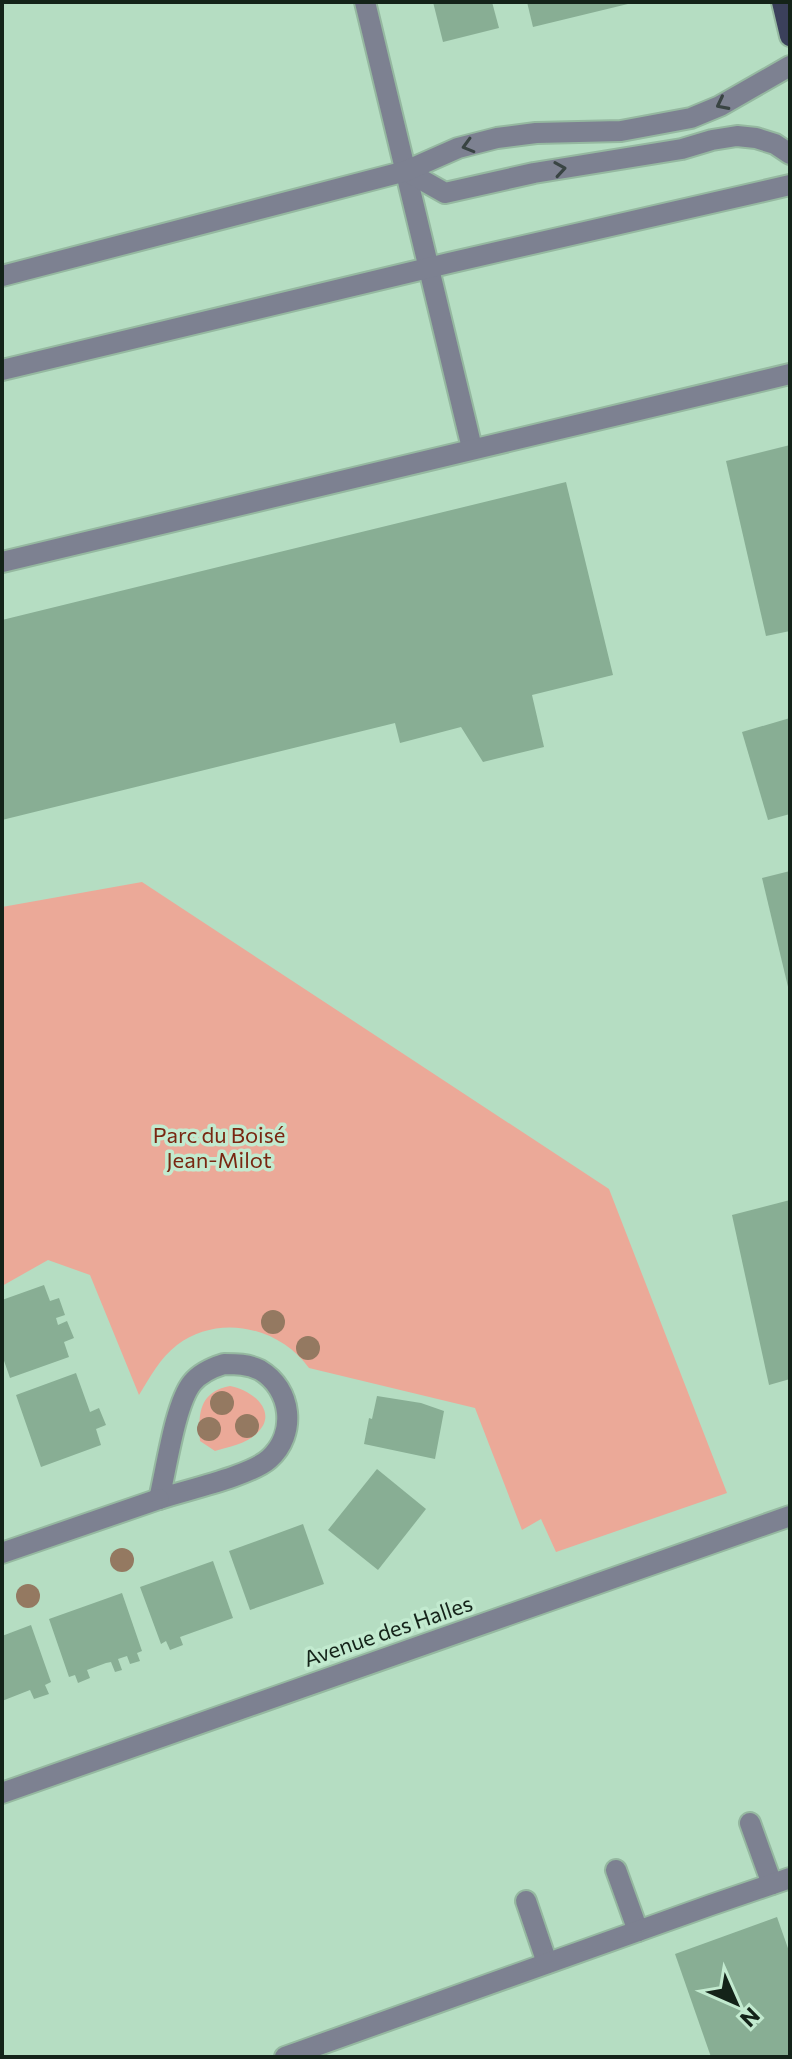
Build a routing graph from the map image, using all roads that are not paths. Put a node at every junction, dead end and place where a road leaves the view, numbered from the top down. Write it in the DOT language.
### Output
graph roads {
  1 [pos="365,2"];
  2 [pos="790,66"];
  3 [pos="790,154"];
  4 [pos="406,171"];
  5 [pos="790,185"];
  6 [pos="429,267"];
  7 [pos="2,276"];
  8 [pos="2,370"];
  9 [pos="790,374"];
  10 [pos="472,448"];
  11 [pos="2,562"];
  12 [pos="159,1499"];
  13 [pos="790,1516"];
  14 [pos="2,1553"];
  15 [pos="2,1793"];
  16 [pos="750,1823"];
  17 [pos="616,1870"];
  18 [pos="784,1885"];
  19 [pos="526,1901"];
  20 [pos="638,1931"];
  21 [pos="547,1963"];
  22 [pos="285,2057"];
  1 -- 4 [label="street"];
  2 -- 4 [label="street, one-way"];
  4 -- 3 [label="street, one-way"];
  4 -- 6 [label="street"];
  4 -- 7 [label="street"];
  5 -- 6 [label="street"];
  6 -- 8 [label="street"];
  6 -- 10 [label="street"];
  9 -- 10 [label="street"];
  10 -- 11 [label="street"];
  12 -- 12 [label="street"];
  12 -- 14 [label="street"];
  13 -- 15 [label="street, Avenue des Halles"];
  16 -- 18 [label="street"];
  17 -- 20 [label="street"];
  18 -- 20 [label="street"];
  19 -- 21 [label="street"];
  20 -- 21 [label="street"];
  21 -- 22 [label="street"];
}
